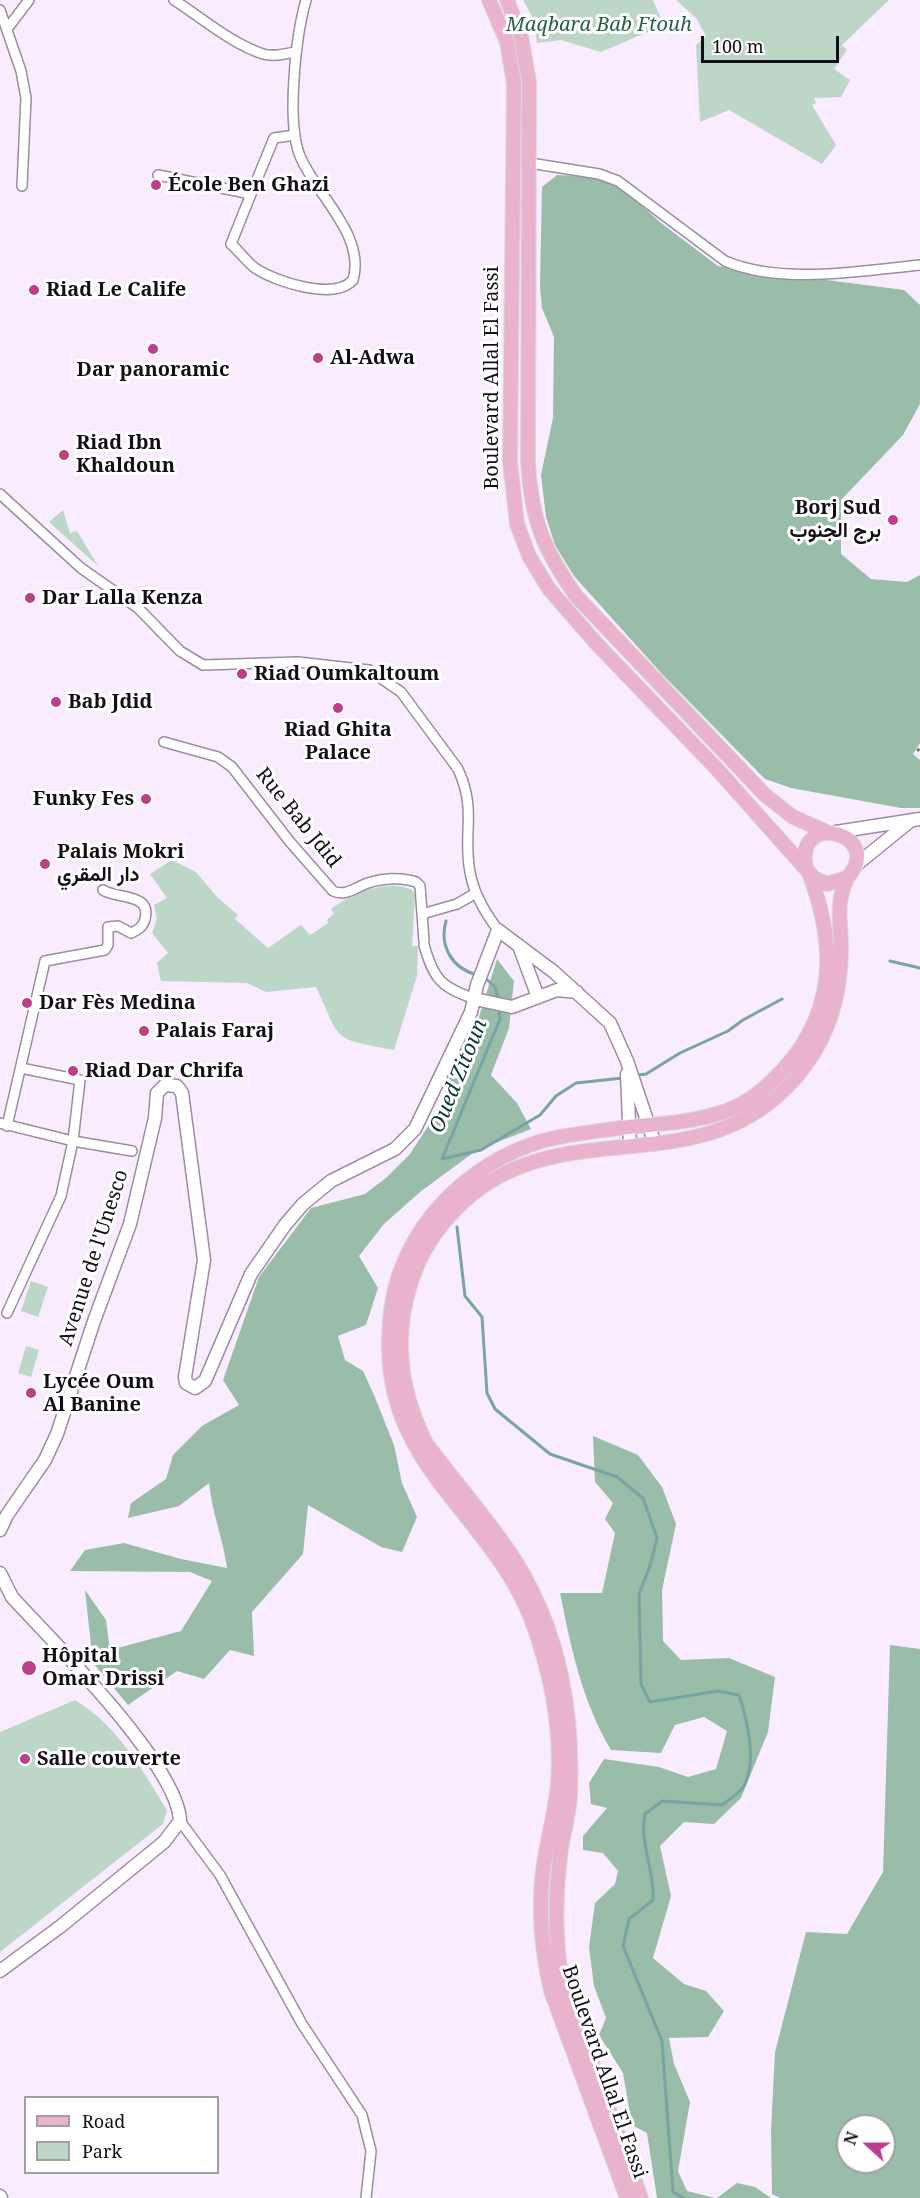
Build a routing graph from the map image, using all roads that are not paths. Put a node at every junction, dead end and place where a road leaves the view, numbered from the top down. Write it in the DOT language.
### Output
graph roads {
  1 [pos="29,0"];
  2 [pos="174,0"];
  3 [pos="306,0"];
  4 [pos="489,0"];
  5 [pos="507,0"];
  6 [pos="0,10"];
  7 [pos="7,28"];
  8 [pos="295,52"];
  9 [pos="295,135"];
  10 [pos="530,163"];
  11 [pos="158,175"];
  12 [pos="22,186"];
  13 [pos="251,194"];
  14 [pos="920,265"];
  15 [pos="0,494"];
  16 [pos="164,742"];
  17 [pos="916,819"];
  18 [pos="832,832"];
  19 [pos="856,865"];
  20 [pos="808,870"];
  21 [pos="848,878"];
  22 [pos="103,890"];
  23 [pos="476,893"];
  24 [pos="422,915"];
  25 [pos="498,930"];
  26 [pos="519,946"];
  27 [pos="577,992"];
  28 [pos="538,997"];
  29 [pos="475,999"];
  30 [pos="627,1061"];
  31 [pos="21,1068"];
  32 [pos="4,1125"];
  33 [pos="650,1126"];
  34 [pos="630,1128"];
  35 [pos="73,1141"];
  36 [pos="655,1144"];
  37 [pos="630,1146"];
  38 [pos="139,1152"];
  39 [pos="7,1313"];
  40 [pos="401,1399"];
  41 [pos="0,1529"];
  42 [pos="484,1531"];
  43 [pos="0,1573"];
  44 [pos="180,1821"];
  45 [pos="0,1971"];
  46 [pos="366,2198"];
  47 [pos="627,2198"];
  48 [pos="641,2198"];
  1 -- 7 [label="street"];
  2 -- 8 [label="street"];
  3 -- 8 [label="street"];
  4 -- 20 [label="main road, Boulevard Allal El Fassi"];
  5 -- 10 [label="main road, Boulevard Allal El Fassi"];
  6 -- 7 [label="street"];
  7 -- 12 [label="street"];
  8 -- 9 [label="street"];
  9 -- 13 [label="street"];
  9 -- 13 [label="street"];
  10 -- 14 [label="street"];
  10 -- 18 [label="main road, Boulevard Allal El Fassi"];
  11 -- 13 [label="street"];
  15 -- 23 [label="street"];
  16 -- 24 [label="street, Rue Bab Jdid"];
  17 -- 18 [label="main road"];
  17 -- 19 [label="main road"];
  18 -- 19 [label="main road"];
  18 -- 20 [label="main road"];
  19 -- 21 [label="main road"];
  20 -- 21 [label="main road"];
  20 -- 33 [label="main road, Boulevard Allal El Fassi"];
  21 -- 36 [label="main road, Boulevard Allal El Fassi"];
  22 -- 31 [label="street"];
  23 -- 24 [label="street"];
  23 -- 25 [label="street"];
  24 -- 29 [label="street, Rue Bab Jdid"];
  25 -- 26 [label="main road"];
  25 -- 29 [label="main road, Avenue de l'Unesco"];
  26 -- 27 [label="main road"];
  26 -- 28 [label="main road"];
  27 -- 28 [label="main road, Rue Bab Jdid"];
  27 -- 30 [label="main road"];
  28 -- 29 [label="main road, Rue Bab Jdid"];
  29 -- 38 [label="main road, Avenue de l'Unesco"];
  30 -- 33 [label="main road"];
  30 -- 34 [label="main road"];
  31 -- 32 [label="street"];
  31 -- 35 [label="street"];
  32 -- 35 [label="street"];
  33 -- 34 [label="main road, Boulevard Allal El Fassi"];
  33 -- 36 [label="main road"];
  34 -- 37 [label="main road"];
  34 -- 40 [label="main road, Boulevard Allal El Fassi"];
  35 -- 38 [label="street"];
  35 -- 39 [label="street"];
  36 -- 37 [label="main road, Boulevard Allal El Fassi"];
  37 -- 40 [label="main road, Boulevard Allal El Fassi"];
  38 -- 41 [label="main road, Avenue de l'Unesco"];
  40 -- 42 [label="main road, Boulevard Allal El Fassi"];
  42 -- 47 [label="main road, Boulevard Allal El Fassi"];
  42 -- 48 [label="main road, Boulevard Allal El Fassi"];
  43 -- 44 [label="main road"];
  44 -- 45 [label="main road"];
  44 -- 46 [label="street"];
}
